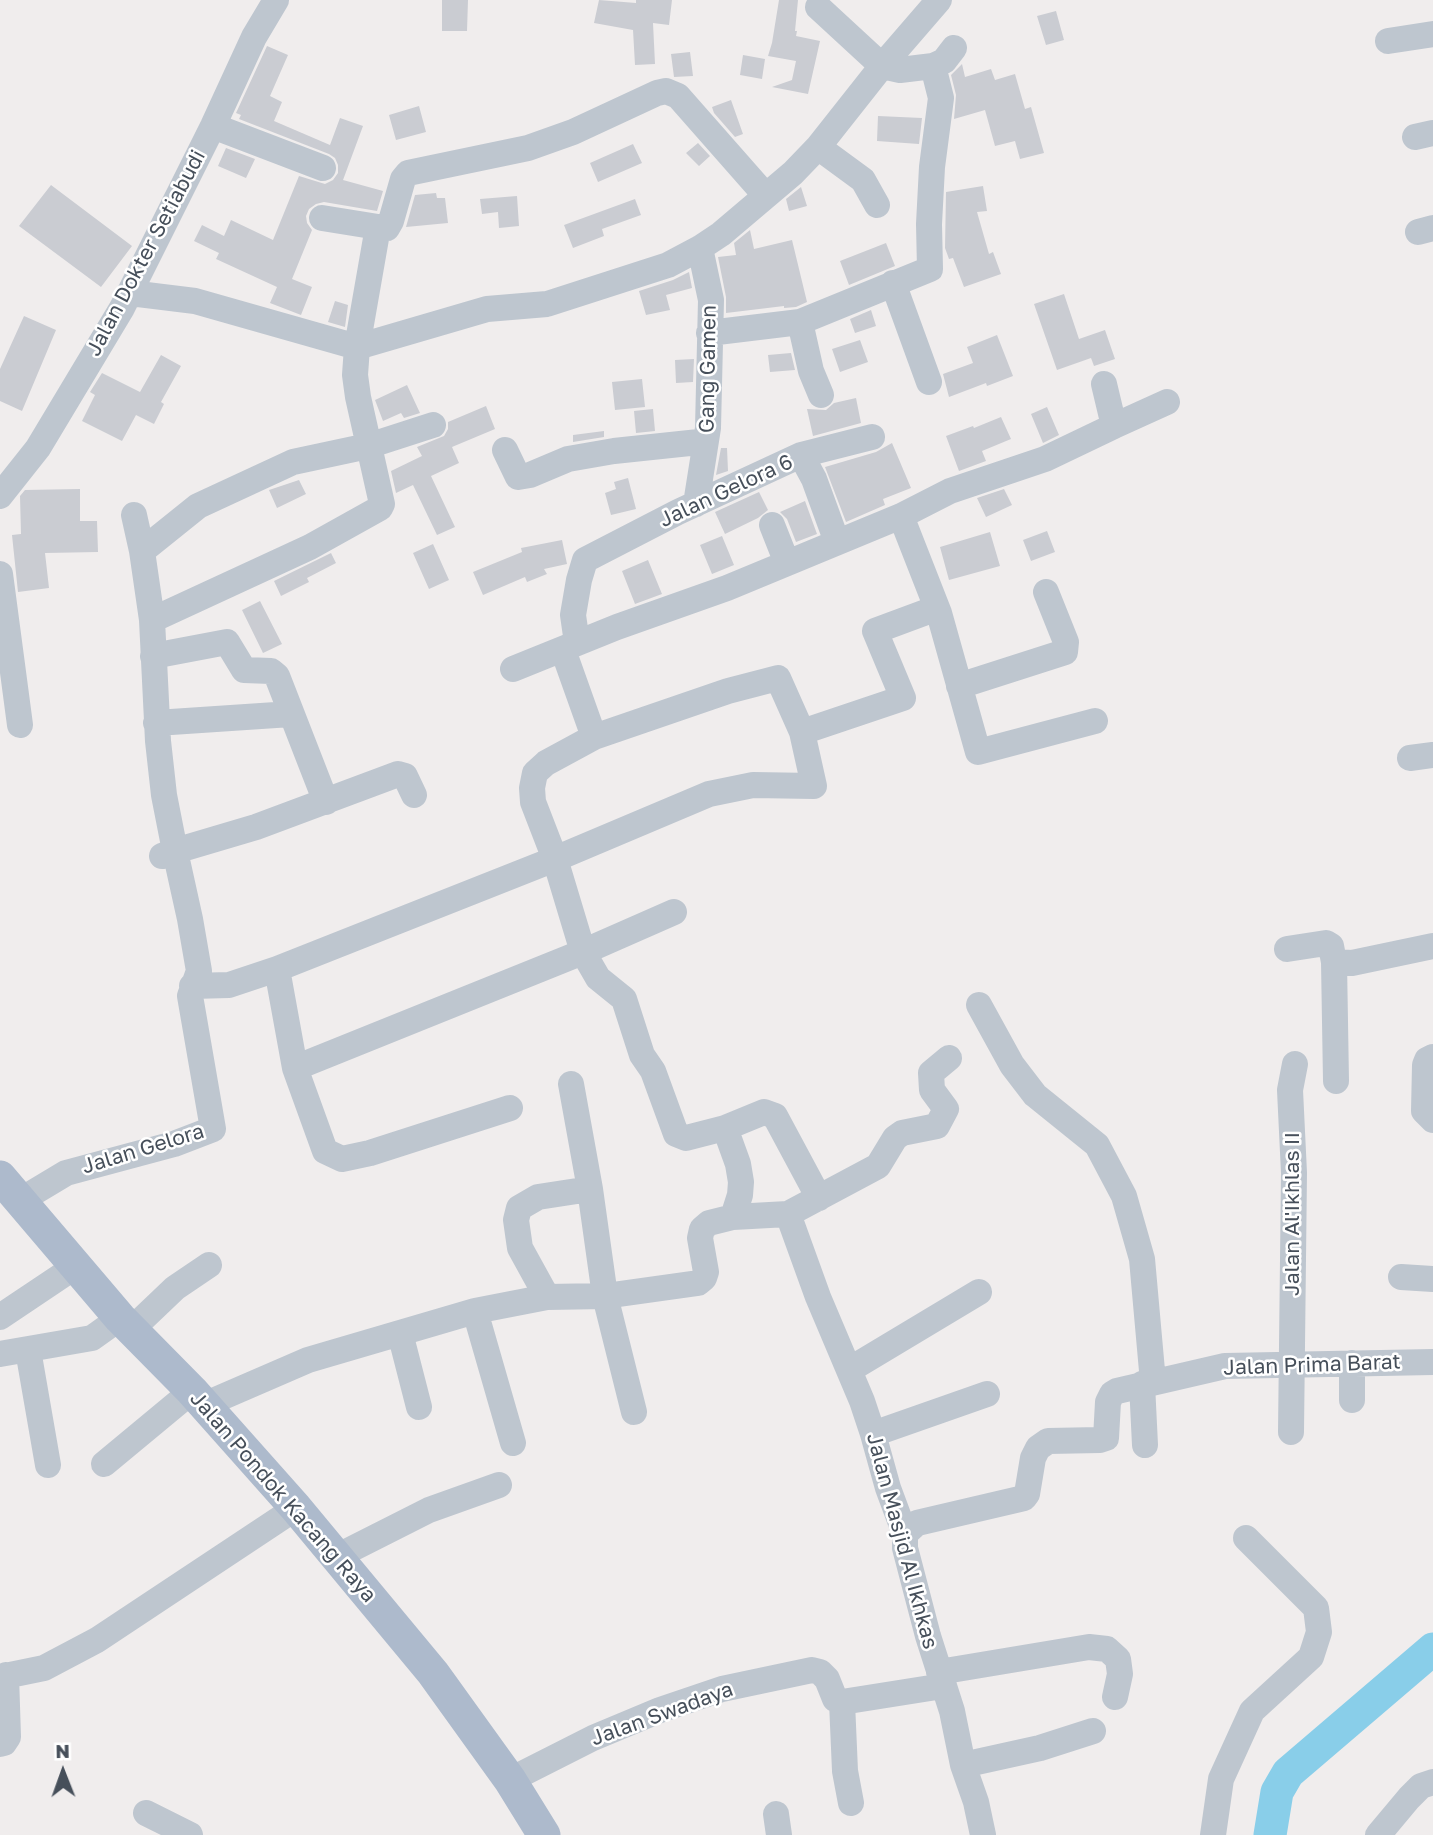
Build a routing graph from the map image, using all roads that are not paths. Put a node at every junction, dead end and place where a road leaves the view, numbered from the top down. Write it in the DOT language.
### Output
graph roads {
  1 [pos="276,0"];
  2 [pos="939,0"];
  3 [pos="818,7"];
  4 [pos="1433,34"];
  5 [pos="1388,41"];
  6 [pos="954,48"];
  7 [pos="882,66"];
  8 [pos="933,66"];
  9 [pos="213,127"];
  10 [pos="818,148"];
  11 [pos="323,168"];
  12 [pos="766,196"];
  13 [pos="877,205"];
  14 [pos="322,218"];
  15 [pos="378,227"];
  16 [pos="700,248"];
  17 [pos="893,283"];
  18 [pos="130,293"];
  19 [pos="800,322"];
  20 [pos="709,333"];
  21 [pos="357,347"];
  22 [pos="929,382"];
  23 [pos="1104,384"];
  24 [pos="821,395"];
  25 [pos="1167,402"];
  26 [pos="433,425"];
  27 [pos="1114,426"];
  28 [pos="872,437"];
  29 [pos="368,446"];
  30 [pos="704,447"];
  31 [pos="505,450"];
  32 [pos="801,455"];
  33 [pos="0,496"];
  34 [pos="696,504"];
  35 [pos="134,515"];
  36 [pos="901,516"];
  37 [pos="772,525"];
  38 [pos="837,542"];
  39 [pos="142,551"];
  40 [pos="787,563"];
  41 [pos="0,574"];
  42 [pos="1046,592"];
  43 [pos="937,608"];
  44 [pos="152,620"];
  45 [pos="570,647"];
  46 [pos="153,656"];
  47 [pos="513,669"];
  48 [pos="958,686"];
  49 [pos="291,714"];
  50 [pos="1095,721"];
  51 [pos="156,723"];
  52 [pos="20,725"];
  53 [pos="802,732"];
  54 [pos="594,737"];
  55 [pos="414,795"];
  56 [pos="326,802"];
  57 [pos="168,853"];
  58 [pos="555,859"];
  59 [pos="674,912"];
  60 [pos="1433,946"];
  61 [pos="1287,949"];
  62 [pos="583,952"];
  63 [pos="1334,962"];
  64 [pos="277,969"];
  65 [pos="192,986"];
  66 [pos="979,1005"];
  67 [pos="1433,1057"];
  68 [pos="949,1058"];
  69 [pos="1295,1064"];
  70 [pos="295,1068"];
  71 [pos="1336,1081"];
  72 [pos="570,1084"];
  73 [pos="510,1108"];
  74 [pos="1433,1120"];
  75 [pos="725,1128"];
  76 [pos="590,1189"];
  77 [pos="8,1190"];
  78 [pos="819,1198"];
  79 [pos="788,1214"];
  80 [pos="733,1217"];
  81 [pos="209,1265"];
  82 [pos="76,1266"];
  83 [pos="1401,1277"];
  84 [pos="1433,1279"];
  85 [pos="979,1292"];
  86 [pos="606,1296"];
  87 [pos="547,1297"];
  88 [pos="475,1311"];
  89 [pos="0,1317"];
  90 [pos="126,1323"];
  91 [pos="400,1333"];
  92 [pos="28,1350"];
  93 [pos="0,1354"];
  94 [pos="1433,1362"];
  95 [pos="1352,1363"];
  96 [pos="1292,1365"];
  97 [pos="849,1370"];
  98 [pos="1148,1383"];
  99 [pos="987,1394"];
  100 [pos="198,1398"];
  101 [pos="1352,1400"];
  102 [pos="419,1407"];
  103 [pos="634,1412"];
  104 [pos="1291,1432"];
  105 [pos="873,1434"];
  106 [pos="513,1443"];
  107 [pos="1145,1445"];
  108 [pos="104,1464"];
  109 [pos="48,1465"];
  110 [pos="499,1485"];
  111 [pos="296,1508"];
  112 [pos="905,1534"];
  113 [pos="1246,1538"];
  114 [pos="336,1557"];
  115 [pos="3,1676"];
  116 [pos="941,1679"];
  117 [pos="1115,1697"];
  118 [pos="842,1702"];
  119 [pos="1093,1731"];
  120 [pos="0,1744"];
  121 [pos="963,1765"];
  122 [pos="510,1780"];
  123 [pos="1433,1782"];
  124 [pos="851,1803"];
  125 [pos="146,1813"];
  126 [pos="190,1835"];
  127 [pos="544,1835"];
  128 [pos="983,1835"];
  129 [pos="1213,1835"];
  130 [pos="1378,1835"];
  1 -- 9 [label="street, Jalan Dokter Setiabudi"];
  2 -- 7 [label="street"];
  3 -- 7 [label="street"];
  4 -- 5 [label="street"];
  6 -- 8 [label="street"];
  7 -- 8 [label="street"];
  7 -- 10 [label="street"];
  8 -- 17 [label="street"];
  9 -- 11 [label="street"];
  9 -- 18 [label="street, Jalan Dokter Setiabudi"];
  10 -- 12 [label="street"];
  10 -- 13 [label="street"];
  12 -- 15 [label="street"];
  12 -- 16 [label="street"];
  14 -- 15 [label="street"];
  15 -- 21 [label="street"];
  16 -- 20 [label="street, Gang Gamen"];
  16 -- 21 [label="street"];
  17 -- 19 [label="street"];
  17 -- 22 [label="street"];
  18 -- 21 [label="street"];
  18 -- 33 [label="street, Jalan Dokter Setiabudi"];
  19 -- 20 [label="street"];
  19 -- 24 [label="street"];
  20 -- 30 [label="street, Gang Gamen"];
  21 -- 29 [label="street"];
  23 -- 27 [label="street"];
  25 -- 27 [label="street"];
  26 -- 29 [label="street"];
  27 -- 36 [label="street"];
  28 -- 32 [label="street, Jalan Gelora 6"];
  29 -- 39 [label="street"];
  29 -- 44 [label="street"];
  30 -- 31 [label="street"];
  30 -- 34 [label="street, Gang Gamen"];
  32 -- 34 [label="street, Jalan Gelora 6"];
  32 -- 38 [label="street"];
  34 -- 45 [label="street, Jalan Gelora 6"];
  35 -- 39 [label="street"];
  36 -- 38 [label="street"];
  36 -- 43 [label="street"];
  37 -- 40 [label="street"];
  38 -- 40 [label="street"];
  39 -- 44 [label="street"];
  40 -- 45 [label="street"];
  41 -- 52 [label="street"];
  42 -- 48 [label="street"];
  43 -- 48 [label="street"];
  43 -- 53 [label="street"];
  44 -- 46 [label="street"];
  45 -- 47 [label="street"];
  45 -- 54 [label="street"];
  46 -- 49 [label="street"];
  46 -- 51 [label="street"];
  48 -- 50 [label="street"];
  49 -- 51 [label="street"];
  49 -- 56 [label="street"];
  51 -- 57 [label="street"];
  53 -- 54 [label="street"];
  53 -- 58 [label="street"];
  54 -- 58 [label="street"];
  55 -- 56 [label="street"];
  56 -- 57 [label="street"];
  57 -- 65 [label="street"];
  58 -- 62 [label="street"];
  58 -- 64 [label="street"];
  59 -- 62 [label="street"];
  60 -- 63 [label="street"];
  61 -- 63 [label="street"];
  62 -- 70 [label="street"];
  62 -- 75 [label="street"];
  63 -- 71 [label="street"];
  64 -- 65 [label="street"];
  64 -- 70 [label="street"];
  65 -- 77 [label="street, Jalan Gelora"];
  66 -- 98 [label="street"];
  67 -- 74 [label="street"];
  68 -- 78 [label="street"];
  69 -- 96 [label="street, Jalan Al'Ikhlas II"];
  70 -- 73 [label="street"];
  72 -- 76 [label="street"];
  75 -- 78 [label="street"];
  75 -- 80 [label="street"];
  76 -- 86 [label="street"];
  76 -- 87 [label="street"];
  77 -- 82 [label="main road, Jalan Pondok Kacang Raya"];
  78 -- 79 [label="street"];
  79 -- 80 [label="street"];
  79 -- 97 [label="street, Jalan Masjid Al Ikhkas"];
  80 -- 86 [label="street"];
  81 -- 90 [label="street"];
  82 -- 89 [label="street"];
  82 -- 90 [label="main road, Jalan Pondok Kacang Raya"];
  83 -- 84 [label="street"];
  85 -- 97 [label="street"];
  86 -- 87 [label="street"];
  86 -- 103 [label="street"];
  87 -- 88 [label="street"];
  88 -- 91 [label="street"];
  88 -- 106 [label="street"];
  90 -- 92 [label="street"];
  90 -- 100 [label="main road, Jalan Pondok Kacang Raya"];
  91 -- 100 [label="street"];
  91 -- 102 [label="street"];
  92 -- 93 [label="street"];
  92 -- 109 [label="street"];
  94 -- 95 [label="street, Jalan Prima Barat"];
  95 -- 96 [label="street, Jalan Prima Barat"];
  95 -- 101 [label="street"];
  96 -- 98 [label="street, Jalan Prima Barat"];
  96 -- 104 [label="street, Jalan Al'Ikhlas II"];
  97 -- 105 [label="street, Jalan Masjid Al Ikhkas"];
  98 -- 107 [label="street"];
  98 -- 112 [label="street, Jalan Prima Barat"];
  99 -- 105 [label="street"];
  100 -- 108 [label="street"];
  100 -- 111 [label="main road, Jalan Pondok Kacang Raya"];
  105 -- 112 [label="street, Jalan Masjid Al Ikhkas"];
  110 -- 114 [label="street"];
  111 -- 114 [label="main road, Jalan Pondok Kacang Raya"];
  111 -- 115 [label="street"];
  112 -- 116 [label="street, Jalan Masjid Al Ikhkas"];
  113 -- 129 [label="street"];
  114 -- 122 [label="main road, Jalan Pondok Kacang Raya"];
  115 -- 120 [label="street"];
  116 -- 117 [label="street"];
  116 -- 118 [label="street"];
  116 -- 121 [label="street, Jalan Masjid Al Ikhkas"];
  118 -- 122 [label="street, Jalan Swadaya"];
  118 -- 124 [label="street"];
  119 -- 121 [label="street"];
  121 -- 128 [label="street, Jalan Masjid Al Ikhkas"];
  122 -- 127 [label="main road, Jalan Pondok Kacang Raya"];
  123 -- 130 [label="street"];
  125 -- 126 [label="street"];
}
